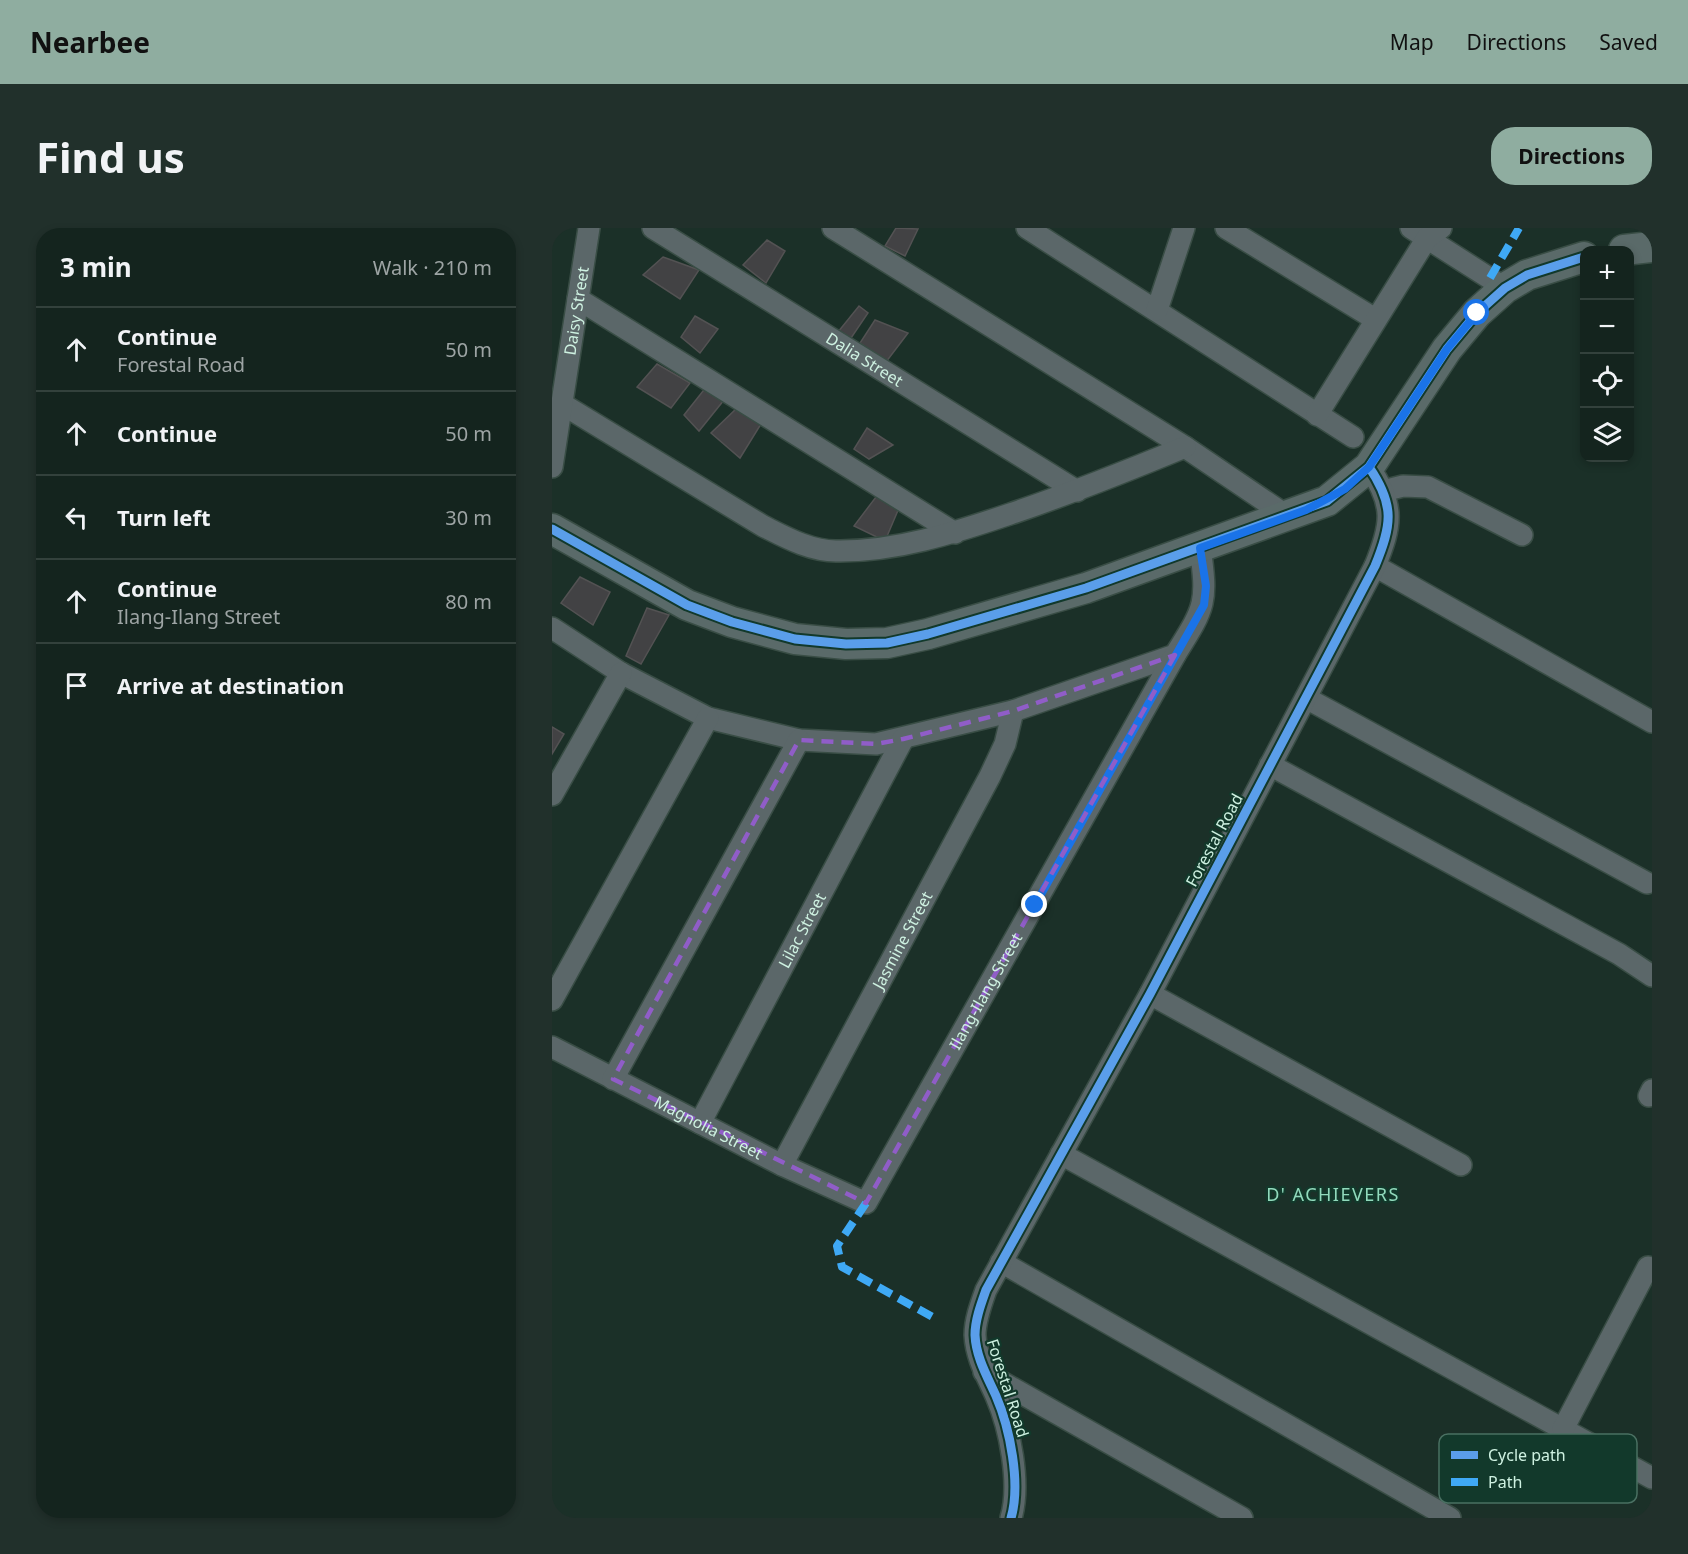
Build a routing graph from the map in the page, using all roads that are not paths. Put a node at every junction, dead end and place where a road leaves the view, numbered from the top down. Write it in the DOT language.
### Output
graph roads {
  1 [pos="589,228"];
  2 [pos="653,228"];
  3 [pos="833,228"];
  4 [pos="1027,228"];
  5 [pos="1184,228"];
  6 [pos="1226,228"];
  7 [pos="1426,231"];
  8 [pos="1652,247"];
  9 [pos="1634,249"];
  10 [pos="1580,258"];
  11 [pos="1505,288"];
  12 [pos="578,299"];
  13 [pos="1157,309"];
  14 [pos="1375,319"];
  15 [pos="562,404"];
  16 [pos="1317,415"];
  17 [pos="1353,438"];
  18 [pos="1185,447"];
  19 [pos="552,467"];
  20 [pos="1376,479"];
  21 [pos="1077,491"];
  22 [pos="1287,516"];
  23 [pos="552,529"];
  24 [pos="955,533"];
  25 [pos="1522,535"];
  26 [pos="1200,548"];
  27 [pos="1375,566"];
  28 [pos="552,628"];
  29 [pos="1175,655"];
  30 [pos="621,673"];
  31 [pos="1306,698"];
  32 [pos="1013,711"];
  33 [pos="708,718"];
  34 [pos="1652,722"];
  35 [pos="903,739"];
  36 [pos="799,740"];
  37 [pos="1270,765"];
  38 [pos="552,795"];
  39 [pos="1647,883"];
  40 [pos="1652,976"];
  41 [pos="1150,994"];
  42 [pos="552,1000"];
  43 [pos="552,1047"];
  44 [pos="613,1079"];
  45 [pos="700,1123"];
  46 [pos="1062,1154"];
  47 [pos="782,1165"];
  48 [pos="1461,1165"];
  49 [pos="867,1203"];
  50 [pos="1001,1262"];
  51 [pos="1648,1267"];
  52 [pos="983,1372"];
  53 [pos="1563,1429"];
  54 [pos="1572,1434"];
  55 [pos="1637,1470"];
  56 [pos="1652,1478"];
  57 [pos="1015,1516"];
  58 [pos="1242,1518"];
  59 [pos="1450,1518"];
  1 -- 12 [label="street, Daisy Street"];
  2 -- 21 [label="street, Dalia Street"];
  3 -- 18 [label="street"];
  4 -- 13 [label="street"];
  5 -- 13 [label="street"];
  6 -- 14 [label="street"];
  7 -- 11 [label="street"];
  7 -- 14 [label="street"];
  8 -- 9 [label="street"];
  10 -- 11 [label="street"];
  11 -- 20 [label="street"];
  12 -- 15 [label="street, Daisy Street"];
  12 -- 24 [label="street"];
  13 -- 16 [label="street"];
  14 -- 16 [label="street"];
  15 -- 19 [label="street, Daisy Street"];
  15 -- 24 [label="street"];
  16 -- 17 [label="street"];
  18 -- 21 [label="street"];
  18 -- 22 [label="street"];
  20 -- 22 [label="street"];
  20 -- 25 [label="street"];
  20 -- 27 [label="street, Forestal Road"];
  21 -- 24 [label="street"];
  22 -- 26 [label="street"];
  23 -- 26 [label="street"];
  26 -- 29 [label="street, Ilang-Ilang Street"];
  27 -- 31 [label="street, Forestal Road"];
  27 -- 34 [label="street"];
  28 -- 30 [label="street"];
  29 -- 32 [label="street"];
  29 -- 49 [label="street, Ilang-Ilang Street"];
  30 -- 33 [label="street"];
  30 -- 38 [label="street"];
  31 -- 37 [label="street, Forestal Road"];
  31 -- 39 [label="street"];
  32 -- 35 [label="street"];
  32 -- 47 [label="street, Jasmine Street"];
  33 -- 36 [label="street"];
  33 -- 42 [label="street"];
  35 -- 36 [label="street"];
  35 -- 45 [label="street, Lilac Street"];
  36 -- 44 [label="street"];
  37 -- 40 [label="street"];
  37 -- 41 [label="street, Forestal Road"];
  41 -- 46 [label="street, Forestal Road"];
  41 -- 48 [label="street"];
  43 -- 44 [label="street, Magnolia Street"];
  44 -- 45 [label="street, Magnolia Street"];
  45 -- 47 [label="street, Magnolia Street"];
  46 -- 50 [label="street, Forestal Road"];
  46 -- 53 [label="street"];
  47 -- 49 [label="street, Magnolia Street"];
  50 -- 52 [label="street, Forestal Road"];
  50 -- 59 [label="street"];
  51 -- 53 [label="street"];
  52 -- 57 [label="street, Forestal Road"];
  52 -- 58 [label="street"];
  53 -- 54 [label="street"];
  55 -- 56 [label="street"];
}
